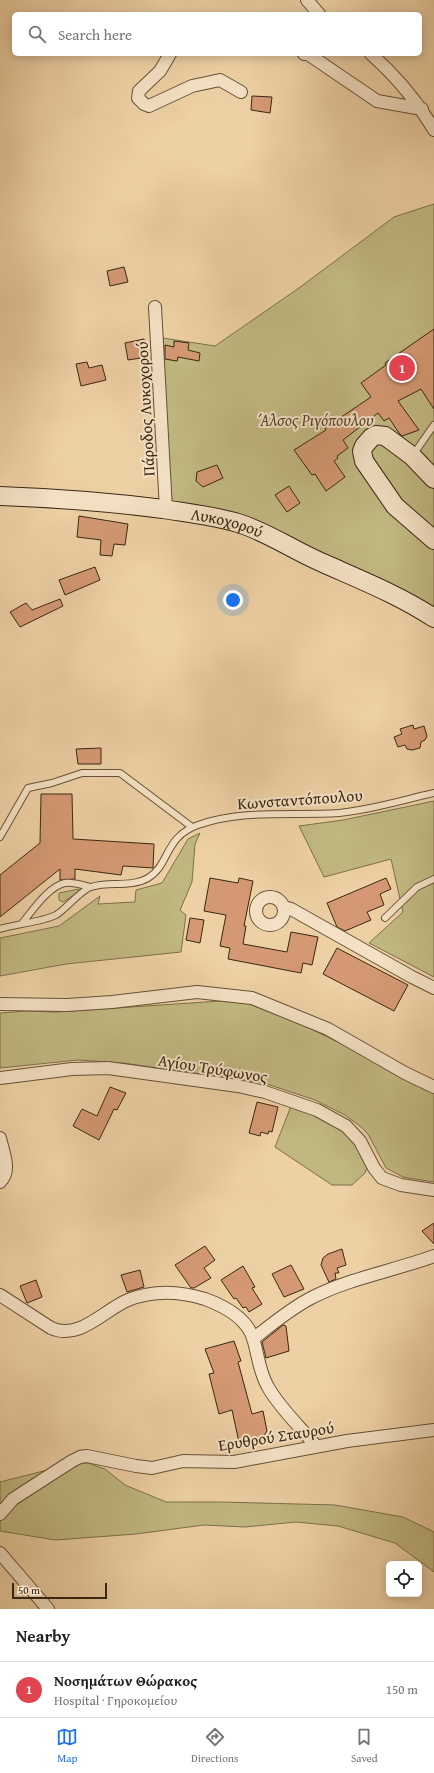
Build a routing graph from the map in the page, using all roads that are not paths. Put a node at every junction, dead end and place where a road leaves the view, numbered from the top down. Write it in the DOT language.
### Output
graph roads {
  1 [pos="306,0"];
  2 [pos="317,12"];
  3 [pos="169,56"];
  4 [pos="311,56"];
  5 [pos="373,56"];
  6 [pos="241,92"];
  7 [pos="422,109"];
  8 [pos="434,130"];
  9 [pos="155,307"];
  10 [pos="434,425"];
  11 [pos="412,456"];
  12 [pos="434,478"];
  13 [pos="0,496"];
  14 [pos="166,510"];
  15 [pos="434,540"];
  16 [pos="434,618"];
  17 [pos="434,793"];
  18 [pos="192,827"];
  19 [pos="0,837"];
  20 [pos="434,879"];
  21 [pos="90,887"];
  22 [pos="284,907"];
  23 [pos="385,918"];
  24 [pos="23,922"];
  25 [pos="0,929"];
  26 [pos="434,988"];
  27 [pos="0,1004"];
  28 [pos="0,1078"];
  29 [pos="434,1087"];
  30 [pos="0,1138"];
  31 [pos="0,1182"];
  32 [pos="434,1190"];
  33 [pos="434,1256"];
  34 [pos="0,1294"];
  35 [pos="253,1338"];
  36 [pos="434,1430"];
  37 [pos="316,1446"];
  38 [pos="0,1514"];
  39 [pos="0,1553"];
  40 [pos="48,1609"];
  1 -- 2 [label="street"];
  3 -- 6 [label="street"];
  4 -- 7 [label="street"];
  5 -- 7 [label="street"];
  7 -- 8 [label="street"];
  9 -- 14 [label="street, Πάροδος Λυκοχορού"];
  10 -- 11 [label="lane"];
  11 -- 12 [label="street"];
  11 -- 15 [label="street"];
  13 -- 14 [label="street, Λυκοχορού"];
  14 -- 16 [label="street, Λυκοχορού"];
  17 -- 18 [label="lane, Κωνσταντόπουλου"];
  18 -- 19 [label="lane"];
  18 -- 21 [label="lane, Κωνσταντόπουλου"];
  20 -- 23 [label="lane"];
  21 -- 24 [label="lane"];
  21 -- 24 [label="lane, Κωνσταντόπουλου"];
  22 -- 26 [label="street"];
  24 -- 25 [label="lane"];
  27 -- 29 [label="street"];
  28 -- 32 [label="street, Αγίου Τρύφωνος"];
  30 -- 31 [label="street"];
  33 -- 35 [label="street"];
  34 -- 35 [label="street"];
  35 -- 37 [label="street"];
  36 -- 37 [label="street, Ερυθρού Σταυρού"];
  37 -- 38 [label="street, Ερυθρού Σταυρού"];
  39 -- 40 [label="street"];
}
